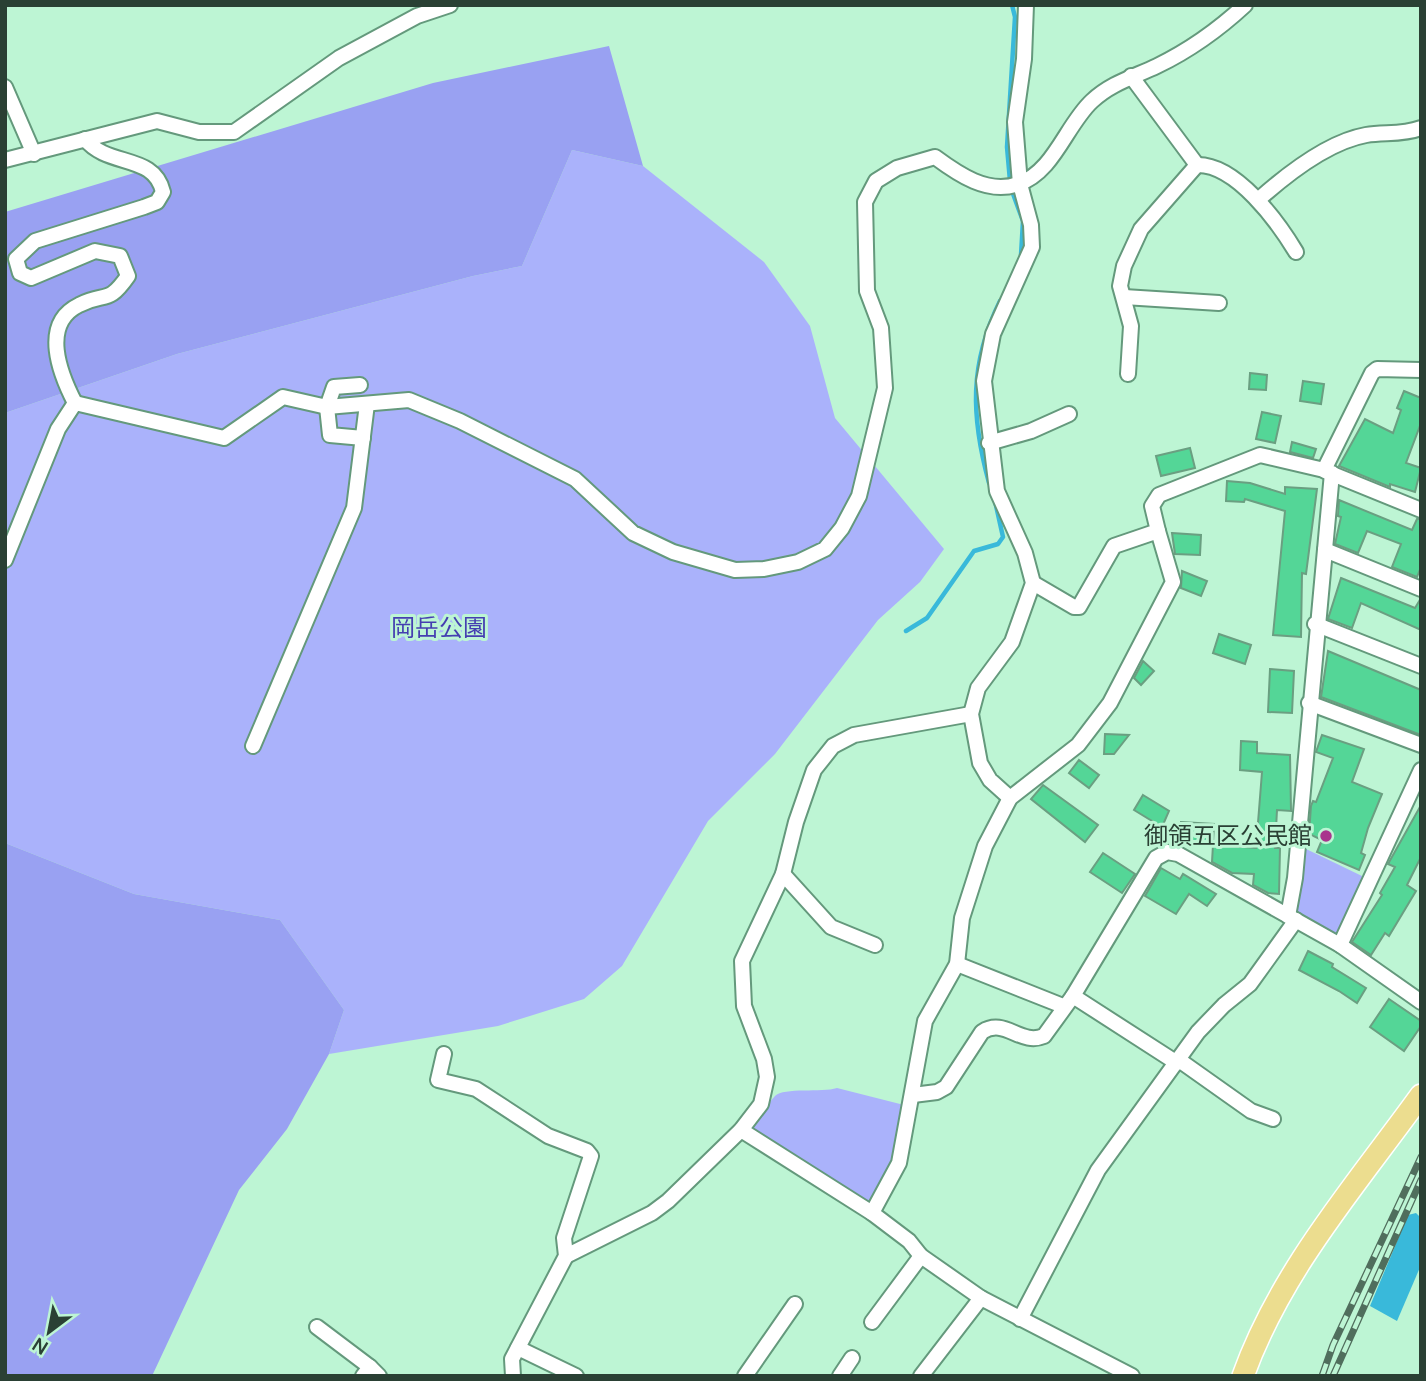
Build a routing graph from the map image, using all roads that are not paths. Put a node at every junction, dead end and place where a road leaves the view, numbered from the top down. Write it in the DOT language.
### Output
graph roads {
  1 [pos="450,5"];
  2 [pos="1026,5"];
  3 [pos="1245,5"];
  4 [pos="1131,76"];
  5 [pos="5,87"];
  6 [pos="1421,128"];
  7 [pos="85,139"];
  8 [pos="34,154"];
  9 [pos="5,160"];
  10 [pos="1197,165"];
  11 [pos="1020,184"];
  12 [pos="1258,200"];
  13 [pos="1296,253"];
  14 [pos="1124,297"];
  15 [pos="1219,303"];
  16 [pos="1421,370"];
  17 [pos="1128,374"];
  18 [pos="360,385"];
  19 [pos="75,403"];
  20 [pos="367,404"];
  21 [pos="327,407"];
  22 [pos="1069,414"];
  23 [pos="363,438"];
  24 [pos="989,443"];
  25 [pos="1328,472"];
  26 [pos="1419,505"];
  27 [pos="1158,531"];
  28 [pos="1325,550"];
  29 [pos="5,560"];
  30 [pos="1033,583"];
  31 [pos="1421,589"];
  32 [pos="1315,624"];
  33 [pos="1421,666"];
  34 [pos="1309,703"];
  35 [pos="971,714"];
  36 [pos="1421,745"];
  37 [pos="253,746"];
  38 [pos="1421,770"];
  39 [pos="1010,798"];
  40 [pos="783,874"];
  41 [pos="1292,918"];
  42 [pos="875,945"];
  43 [pos="1340,946"];
  44 [pos="957,964"];
  45 [pos="1068,1001"];
  46 [pos="1421,1002"];
  47 [pos="444,1054"];
  48 [pos="1178,1061"];
  49 [pos="913,1095"];
  50 [pos="1421,1095"];
  51 [pos="1273,1119"];
  52 [pos="741,1130"];
  53 [pos="872,1213"];
  54 [pos="566,1256"];
  55 [pos="921,1256"];
  56 [pos="981,1298"];
  57 [pos="795,1304"];
  58 [pos="1020,1319"];
  59 [pos="872,1322"];
  60 [pos="317,1327"];
  61 [pos="518,1348"];
  62 [pos="852,1358"];
  63 [pos="371,1373"];
  64 [pos="513,1376"];
  65 [pos="576,1376"];
  66 [pos="745,1376"];
  67 [pos="840,1376"];
  68 [pos="921,1376"];
  69 [pos="1132,1376"];
  70 [pos="1243,1376"];
  1 -- 7 [label="street"];
  2 -- 11 [label="street"];
  3 -- 4 [label="street"];
  4 -- 10 [label="street"];
  4 -- 11 [label="street"];
  5 -- 8 [label="street"];
  6 -- 12 [label="street"];
  7 -- 8 [label="street"];
  7 -- 19 [label="street"];
  8 -- 9 [label="street"];
  10 -- 12 [label="street"];
  10 -- 14 [label="street"];
  11 -- 20 [label="street"];
  11 -- 24 [label="street"];
  12 -- 13 [label="street"];
  14 -- 15 [label="street"];
  14 -- 17 [label="street"];
  16 -- 25 [label="street"];
  18 -- 21 [label="street"];
  19 -- 21 [label="street"];
  19 -- 29 [label="street"];
  20 -- 21 [label="street"];
  20 -- 23 [label="street"];
  21 -- 23 [label="street"];
  22 -- 24 [label="street"];
  23 -- 37 [label="street"];
  24 -- 30 [label="street"];
  25 -- 26 [label="street"];
  25 -- 27 [label="street"];
  25 -- 28 [label="street"];
  27 -- 30 [label="street"];
  27 -- 39 [label="street"];
  28 -- 31 [label="street"];
  28 -- 32 [label="street"];
  30 -- 35 [label="street"];
  32 -- 33 [label="street"];
  32 -- 34 [label="street"];
  34 -- 36 [label="street"];
  34 -- 41 [label="street"];
  35 -- 39 [label="street"];
  35 -- 40 [label="street"];
  38 -- 43 [label="street"];
  39 -- 44 [label="street"];
  40 -- 42 [label="street"];
  40 -- 52 [label="street"];
  41 -- 43 [label="street"];
  41 -- 45 [label="street"];
  41 -- 48 [label="street"];
  43 -- 46 [label="street"];
  44 -- 45 [label="street"];
  44 -- 49 [label="street"];
  45 -- 48 [label="street"];
  45 -- 49 [label="street"];
  47 -- 54 [label="street"];
  48 -- 51 [label="street"];
  48 -- 58 [label="street"];
  49 -- 53 [label="street"];
  50 -- 70 [label="main road"];
  52 -- 53 [label="street"];
  52 -- 54 [label="street"];
  53 -- 55 [label="street"];
  54 -- 61 [label="street"];
  55 -- 56 [label="street"];
  55 -- 59 [label="street"];
  56 -- 58 [label="street"];
  56 -- 68 [label="street"];
  57 -- 66 [label="street"];
  58 -- 69 [label="street"];
  60 -- 63 [label="street"];
  61 -- 64 [label="street"];
  61 -- 65 [label="street"];
  62 -- 67 [label="street"];
}
